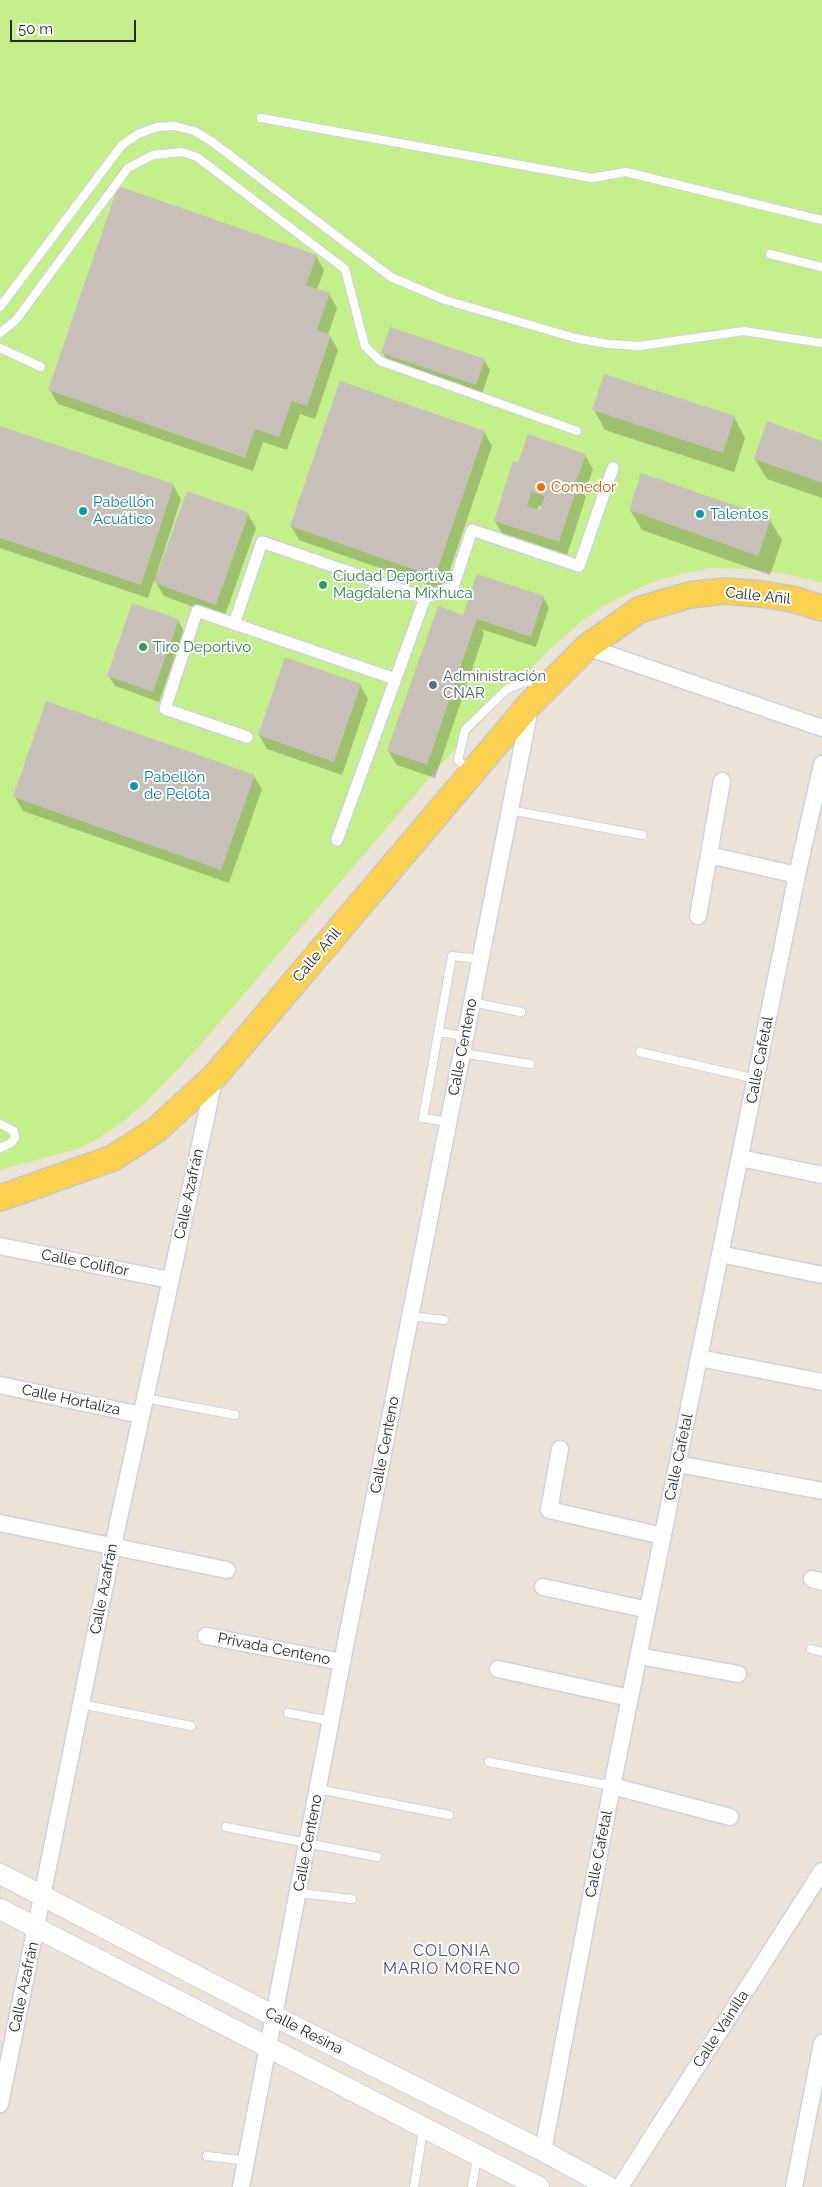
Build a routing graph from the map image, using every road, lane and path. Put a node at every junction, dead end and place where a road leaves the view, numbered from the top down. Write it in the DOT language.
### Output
graph roads {
  1 [pos="261,118"];
  2 [pos="822,220"];
  3 [pos="770,254"];
  4 [pos="822,267"];
  5 [pos="0,307"];
  6 [pos="0,333"];
  7 [pos="822,343"];
  8 [pos="0,348"];
  9 [pos="41,367"];
  10 [pos="577,431"];
  11 [pos="613,468"];
  12 [pos="425,598"];
  13 [pos="822,608"];
  14 [pos="234,624"];
  15 [pos="587,647"];
  16 [pos="395,679"];
  17 [pos="537,696"];
  18 [pos="822,728"];
  19 [pos="247,737"];
  20 [pos="822,764"];
  21 [pos="471,773"];
  22 [pos="722,780"];
  23 [pos="510,810"];
  24 [pos="642,835"];
  25 [pos="337,840"];
  26 [pos="709,854"];
  27 [pos="797,875"];
  28 [pos="698,916"];
  29 [pos="480,959"];
  30 [pos="472,1002"];
  31 [pos="521,1012"];
  32 [pos="439,1032"];
  33 [pos="465,1036"];
  34 [pos="640,1052"];
  35 [pos="462,1054"];
  36 [pos="530,1064"];
  37 [pos="215,1076"];
  38 [pos="756,1079"];
  39 [pos="448,1122"];
  40 [pos="0,1124"];
  41 [pos="0,1148"];
  42 [pos="740,1158"];
  43 [pos="822,1175"];
  44 [pos="0,1198"];
  45 [pos="0,1246"];
  46 [pos="720,1254"];
  47 [pos="822,1275"];
  48 [pos="170,1280"];
  49 [pos="410,1316"];
  50 [pos="444,1320"];
  51 [pos="699,1358"];
  52 [pos="822,1382"];
  53 [pos="0,1384"];
  54 [pos="145,1398"];
  55 [pos="141,1415"];
  56 [pos="235,1415"];
  57 [pos="560,1448"];
  58 [pos="678,1464"];
  59 [pos="822,1491"];
  60 [pos="0,1523"];
  61 [pos="663,1536"];
  62 [pos="113,1546"];
  63 [pos="227,1570"];
  64 [pos="543,1588"];
  65 [pos="648,1610"];
  66 [pos="206,1636"];
  67 [pos="811,1649"];
  68 [pos="822,1652"];
  69 [pos="639,1656"];
  70 [pos="342,1662"];
  71 [pos="498,1669"];
  72 [pos="738,1674"];
  73 [pos="630,1698"];
  74 [pos="81,1704"];
  75 [pos="288,1713"];
  76 [pos="331,1721"];
  77 [pos="191,1726"];
  78 [pos="488,1762"];
  79 [pos="612,1786"];
  80 [pos="318,1789"];
  81 [pos="449,1815"];
  82 [pos="730,1817"];
  83 [pos="226,1827"];
  84 [pos="308,1842"];
  85 [pos="377,1858"];
  86 [pos="822,1870"];
  87 [pos="0,1874"];
  88 [pos="299,1893"];
  89 [pos="43,1897"];
  90 [pos="352,1899"];
  91 [pos="0,1908"];
  92 [pos="36,1928"];
  93 [pos="276,2017"];
  94 [pos="822,2043"];
  95 [pos="270,2048"];
  96 [pos="0,2104"];
  97 [pos="424,2128"];
  98 [pos="543,2151"];
  99 [pos="207,2156"];
  100 [pos="477,2156"];
  101 [pos="247,2160"];
  102 [pos="242,2187"];
  103 [pos="414,2187"];
  104 [pos="472,2187"];
  105 [pos="538,2187"];
  106 [pos="609,2187"];
  107 [pos="620,2187"];
  108 [pos="794,2187"];
  1 -- 2 [label="lane"];
  3 -- 4 [label="lane"];
  5 -- 7 [label="lane"];
  6 -- 10 [label="lane"];
  8 -- 9 [label="lane"];
  11 -- 12 [label="street"];
  12 -- 14 [label="street"];
  12 -- 16 [label="street"];
  13 -- 15 [label="main road, Calle Añil"];
  14 -- 16 [label="street"];
  14 -- 19 [label="street"];
  15 -- 17 [label="main road, Calle Añil"];
  15 -- 18 [label="street"];
  16 -- 25 [label="street"];
  17 -- 21 [label="main road, Calle Añil"];
  17 -- 21 [label="lane"];
  17 -- 23 [label="street, Calle Centeno"];
  20 -- 27 [label="street, Calle Cafetal"];
  21 -- 37 [label="main road, Calle Añil"];
  22 -- 26 [label="street"];
  23 -- 24 [label="lane"];
  23 -- 29 [label="street, Calle Centeno"];
  26 -- 27 [label="street"];
  26 -- 28 [label="street"];
  27 -- 38 [label="street, Calle Cafetal"];
  29 -- 30 [label="street, Calle Centeno"];
  29 -- 32 [label="lane"];
  30 -- 31 [label="lane"];
  30 -- 33 [label="street, Calle Centeno"];
  32 -- 33 [label="lane"];
  32 -- 39 [label="lane"];
  33 -- 35 [label="street, Calle Centeno"];
  34 -- 38 [label="lane"];
  35 -- 36 [label="lane"];
  35 -- 39 [label="street, Calle Centeno"];
  37 -- 44 [label="main road, Calle Añil"];
  37 -- 48 [label="street, Calle Azafrán"];
  38 -- 42 [label="street, Calle Cafetal"];
  39 -- 49 [label="street, Calle Centeno"];
  40 -- 41 [label="lane"];
  42 -- 43 [label="street"];
  42 -- 46 [label="street, Calle Cafetal"];
  45 -- 48 [label="street, Calle Coliflor"];
  46 -- 47 [label="street"];
  46 -- 51 [label="street, Calle Cafetal"];
  48 -- 54 [label="street, Calle Azafrán"];
  49 -- 50 [label="lane"];
  49 -- 70 [label="street, Calle Centeno"];
  51 -- 52 [label="street"];
  51 -- 58 [label="street, Calle Cafetal"];
  53 -- 55 [label="street, Calle Hortaliza"];
  54 -- 55 [label="street, Calle Azafrán"];
  54 -- 56 [label="lane"];
  55 -- 62 [label="street, Calle Azafrán"];
  57 -- 61 [label="street"];
  58 -- 59 [label="street"];
  58 -- 61 [label="street, Calle Cafetal"];
  60 -- 62 [label="street"];
  61 -- 65 [label="street, Calle Cafetal"];
  62 -- 63 [label="street"];
  62 -- 74 [label="street, Calle Azafrán"];
  64 -- 65 [label="street"];
  65 -- 69 [label="street, Calle Cafetal"];
  66 -- 70 [label="street, Privada Centeno"];
  67 -- 68 [label="lane"];
  69 -- 72 [label="street"];
  69 -- 73 [label="street, Calle Cafetal"];
  70 -- 76 [label="street, Calle Centeno"];
  71 -- 73 [label="street"];
  73 -- 79 [label="street, Calle Cafetal"];
  74 -- 77 [label="lane"];
  74 -- 89 [label="street, Calle Azafrán"];
  75 -- 76 [label="lane"];
  76 -- 80 [label="street, Calle Centeno"];
  78 -- 79 [label="lane"];
  79 -- 82 [label="street"];
  79 -- 98 [label="street, Calle Cafetal"];
  80 -- 81 [label="lane"];
  80 -- 84 [label="street, Calle Centeno"];
  83 -- 84 [label="lane"];
  84 -- 85 [label="lane"];
  84 -- 88 [label="street, Calle Centeno"];
  86 -- 107 [label="street, Calle Vainilla"];
  87 -- 89 [label="street, Calle Resina"];
  88 -- 90 [label="lane"];
  88 -- 93 [label="street, Calle Centeno"];
  89 -- 92 [label="street, Calle Azafrán"];
  89 -- 93 [label="street, Calle Resina"];
  91 -- 92 [label="street, Calle Resina"];
  92 -- 95 [label="street, Calle Resina"];
  92 -- 96 [label="street, Calle Azafrán"];
  93 -- 95 [label="street, Calle Centeno"];
  93 -- 98 [label="street, Calle Resina"];
  94 -- 108 [label="street"];
  95 -- 97 [label="street, Calle Resina"];
  95 -- 101 [label="street, Calle Centeno"];
  97 -- 100 [label="street, Calle Resina"];
  97 -- 103 [label="lane"];
  98 -- 106 [label="street, Calle Resina"];
  99 -- 101 [label="lane"];
  100 -- 104 [label="lane"];
  100 -- 105 [label="street, Calle Resina"];
  101 -- 102 [label="street, Calle Centeno"];
}
